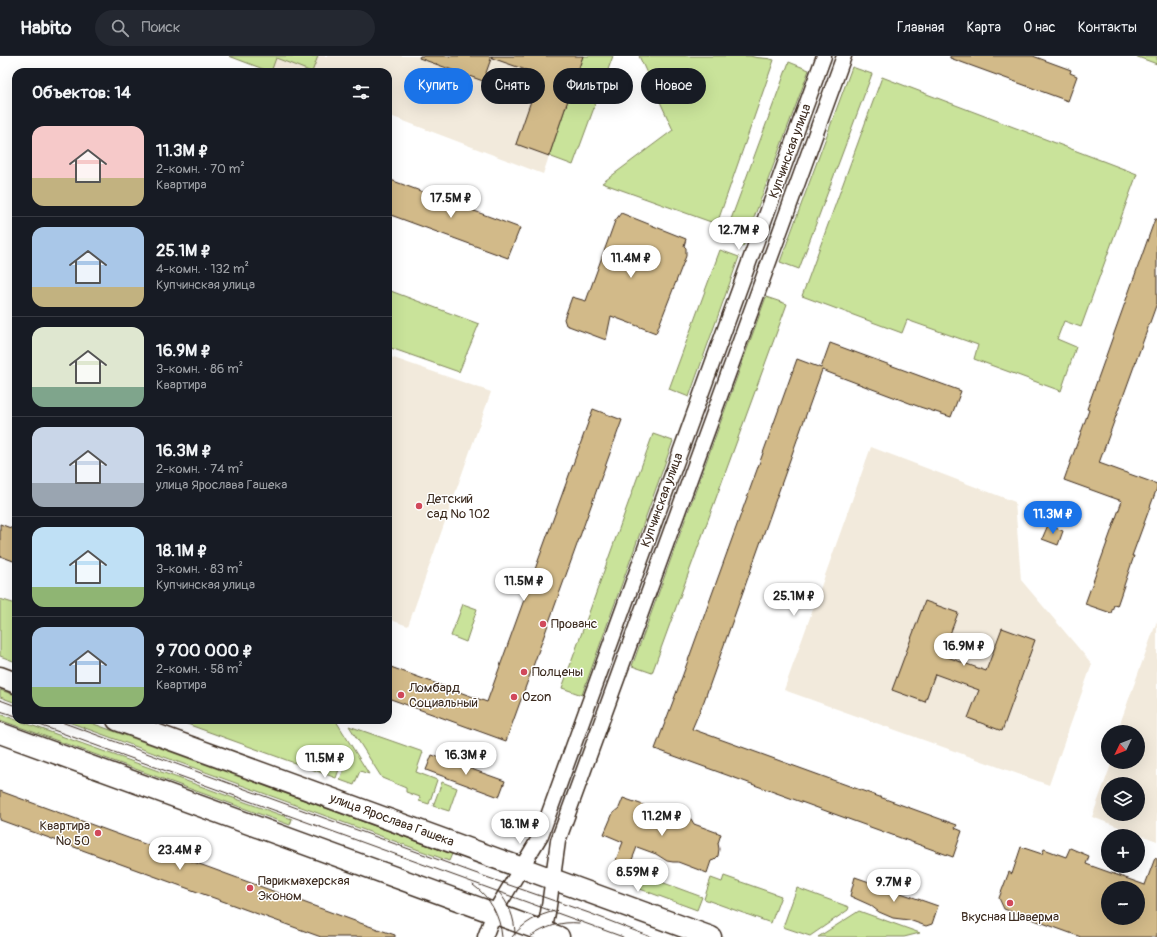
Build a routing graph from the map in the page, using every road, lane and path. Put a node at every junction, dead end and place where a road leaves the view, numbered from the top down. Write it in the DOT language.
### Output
graph roads {
  1 [pos="824,56"];
  2 [pos="844,56"];
  3 [pos="0,677"];
  4 [pos="12,682"];
  5 [pos="129,724"];
  6 [pos="0,733"];
  7 [pos="521,868"];
  8 [pos="553,879"];
  9 [pos="494,913"];
  10 [pos="549,935"];
  11 [pos="484,937"];
  12 [pos="711,937"];
  1 -- 7 [label="street, Купчинская улица"];
  2 -- 8 [label="street, Купчинская улица"];
  3 -- 4 [label="street"];
  5 -- 7 [label="street, улица Ярослава Гашека"];
  6 -- 9 [label="street"];
  7 -- 8 [label="street, улица Ярослава Гашека"];
  7 -- 9 [label="street, Купчинская улица"];
  8 -- 10 [label="street, Купчинская улица"];
  8 -- 12 [label="street, улица Ярослава Гашека"];
  9 -- 10 [label="street"];
  9 -- 11 [label="street, Купчинская улица"];
}
